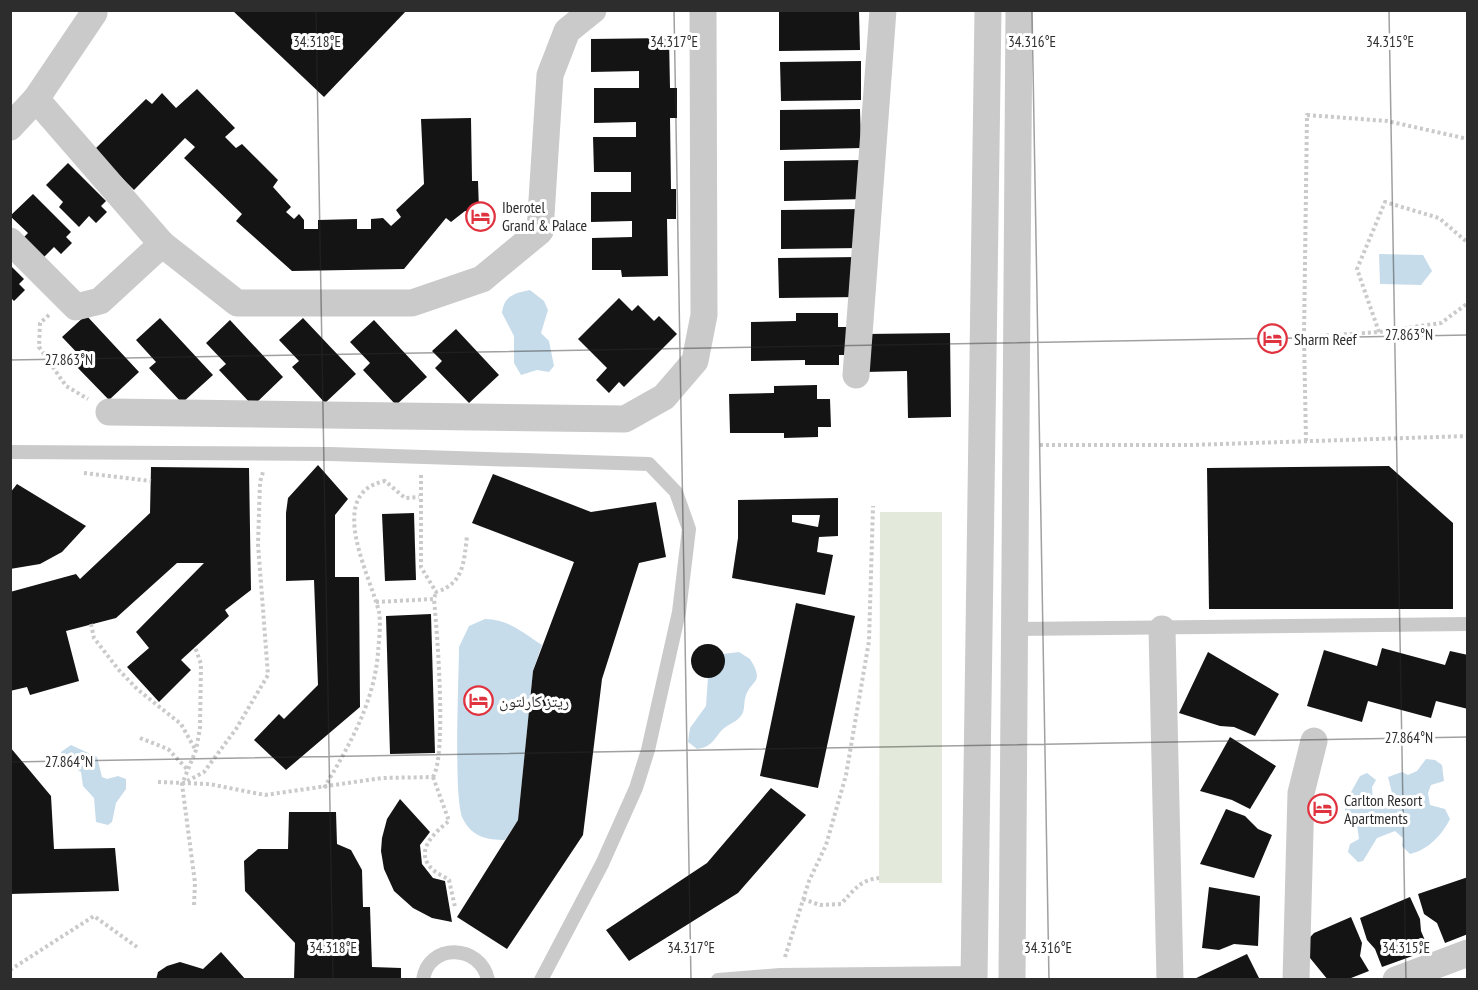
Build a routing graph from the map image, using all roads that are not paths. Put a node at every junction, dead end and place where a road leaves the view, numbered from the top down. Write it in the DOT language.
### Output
graph roads {
  1 [pos="593,10"];
  2 [pos="703,10"];
  3 [pos="883,10"];
  4 [pos="988,10"];
  5 [pos="1018,10"];
  6 [pos="94,13"];
  7 [pos="36,99"];
  8 [pos="10,127"];
  9 [pos="10,241"];
  10 [pos="162,244"];
  11 [pos="856,375"];
  12 [pos="109,412"];
  13 [pos="10,452"];
  14 [pos="1467,624"];
  15 [pos="1014,629"];
  16 [pos="1162,629"];
  17 [pos="1314,741"];
  18 [pos="1467,953"];
  19 [pos="974,976"];
  20 [pos="423,980"];
  21 [pos="488,980"];
  22 [pos="541,980"];
  23 [pos="718,980"];
  24 [pos="1011,980"];
  25 [pos="1170,980"];
  26 [pos="1296,980"];
  27 [pos="1396,980"];
  1 -- 10 [label="street"];
  2 -- 12 [label="street"];
  3 -- 11 [label="street"];
  4 -- 19 [label="street"];
  5 -- 15 [label="street"];
  6 -- 7 [label="street"];
  7 -- 8 [label="street"];
  7 -- 10 [label="street"];
  9 -- 10 [label="street"];
  13 -- 22 [label="lane"];
  14 -- 16 [label="lane"];
  15 -- 16 [label="lane"];
  15 -- 24 [label="street"];
  16 -- 25 [label="street"];
  17 -- 26 [label="street"];
  18 -- 27 [label="street"];
  19 -- 23 [label="lane"];
  20 -- 21 [label="lane"];
}
